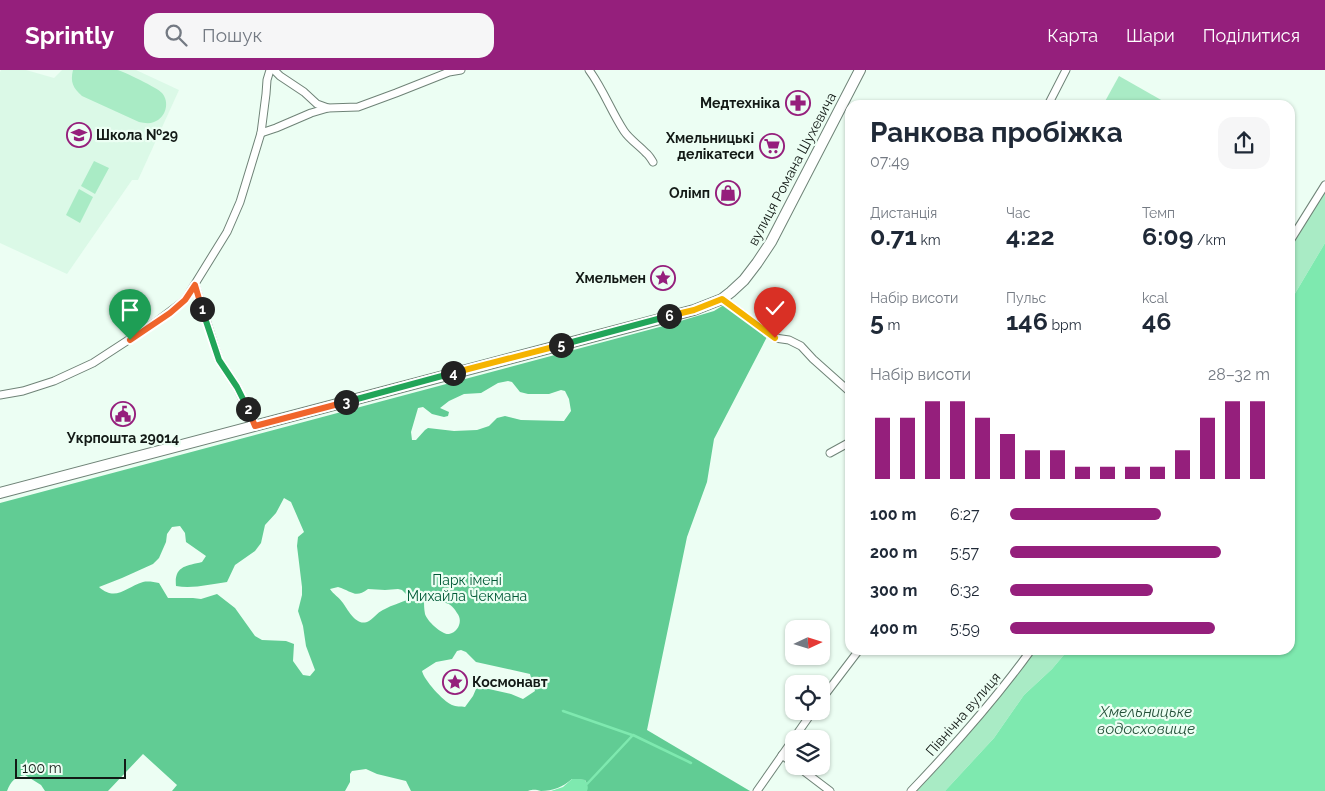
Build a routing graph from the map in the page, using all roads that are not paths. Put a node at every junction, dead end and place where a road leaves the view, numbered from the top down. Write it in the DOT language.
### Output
graph roads {
  1 [pos="270,70"];
  2 [pos="274,70"];
  3 [pos="461,70"];
  4 [pos="589,70"];
  5 [pos="1066,70"];
  6 [pos="858,71"];
  7 [pos="1051,100"];
  8 [pos="328,108"];
  9 [pos="261,133"];
  10 [pos="653,162"];
  11 [pos="1325,185"];
  12 [pos="1295,233"];
  13 [pos="195,285"];
  14 [pos="722,299"];
  15 [pos="845,388"];
  16 [pos="0,395"];
  17 [pos="255,426"];
  18 [pos="845,445"];
  19 [pos="830,453"];
  20 [pos="0,493"];
  21 [pos="855,655"];
  22 [pos="1027,655"];
  23 [pos="830,688"];
  24 [pos="807,720"];
  25 [pos="782,755"];
  26 [pos="785,757"];
  27 [pos="808,775"];
  28 [pos="757,791"];
  29 [pos="830,791"];
  30 [pos="911,791"];
  1 -- 9 [label="street"];
  2 -- 8 [label="street"];
  3 -- 8 [label="street"];
  4 -- 10 [label="street"];
  5 -- 7 [label="street"];
  6 -- 14 [label="main road, вулиця Романа Шухевича"];
  8 -- 9 [label="street"];
  9 -- 13 [label="street"];
  11 -- 12 [label="street"];
  13 -- 16 [label="street"];
  13 -- 17 [label="street"];
  14 -- 15 [label="street"];
  14 -- 17 [label="main road, вулиця Романа Шухевича"];
  17 -- 20 [label="main road, вулиця Романа Шухевича"];
  18 -- 19 [label="street"];
  21 -- 23 [label="street"];
  22 -- 30 [label="street, Північна вулиця"];
  24 -- 25 [label="street"];
  25 -- 26 [label="street"];
  25 -- 28 [label="street"];
  27 -- 29 [label="street"];
}
